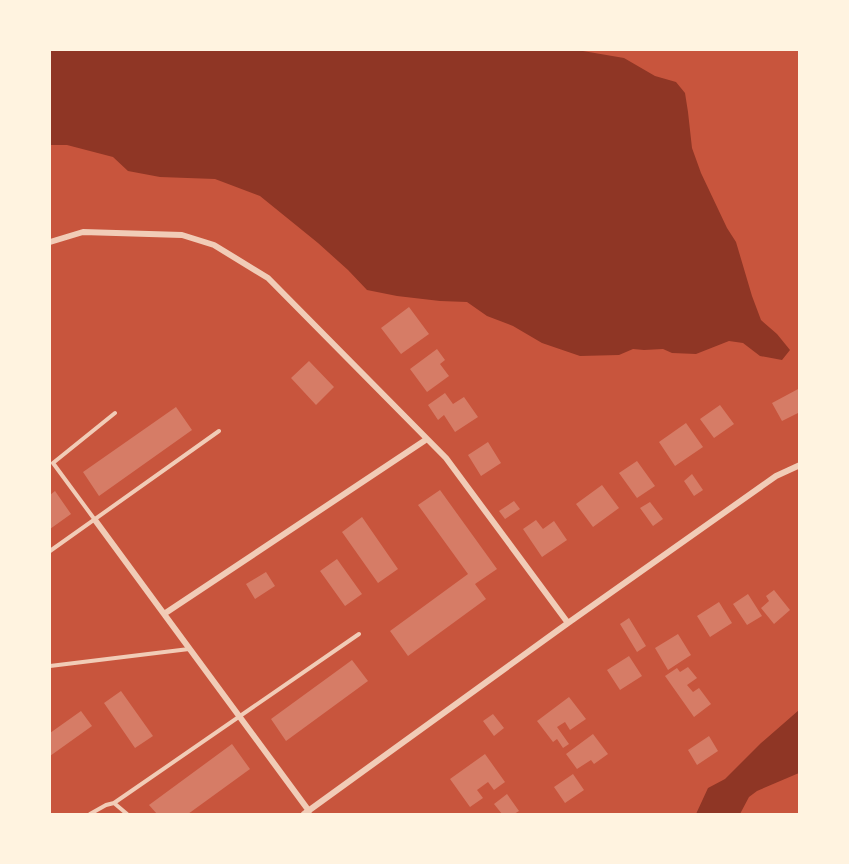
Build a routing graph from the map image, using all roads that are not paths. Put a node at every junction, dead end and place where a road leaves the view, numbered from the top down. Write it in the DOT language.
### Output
graph roads {
  1 [pos="50,242"];
  2 [pos="115,413"];
  3 [pos="219,431"];
  4 [pos="427,439"];
  5 [pos="800,465"];
  6 [pos="95,520"];
  7 [pos="50,550"];
  8 [pos="164,614"];
  9 [pos="568,623"];
  10 [pos="359,634"];
  11 [pos="190,649"];
  12 [pos="50,666"];
  13 [pos="240,716"];
  14 [pos="114,803"];
  15 [pos="307,813"];
  16 [pos="90,814"];
  17 [pos="127,814"];
  1 -- 4 [label="street"];
  2 -- 6 [label="lane"];
  3 -- 6 [label="lane"];
  4 -- 8 [label="street"];
  4 -- 9 [label="street"];
  5 -- 9 [label="street"];
  6 -- 7 [label="lane"];
  6 -- 8 [label="street"];
  8 -- 11 [label="street"];
  9 -- 15 [label="street"];
  10 -- 13 [label="lane"];
  11 -- 12 [label="lane"];
  11 -- 13 [label="street"];
  13 -- 14 [label="lane"];
  13 -- 15 [label="street"];
  14 -- 16 [label="lane"];
  14 -- 17 [label="lane"];
}
